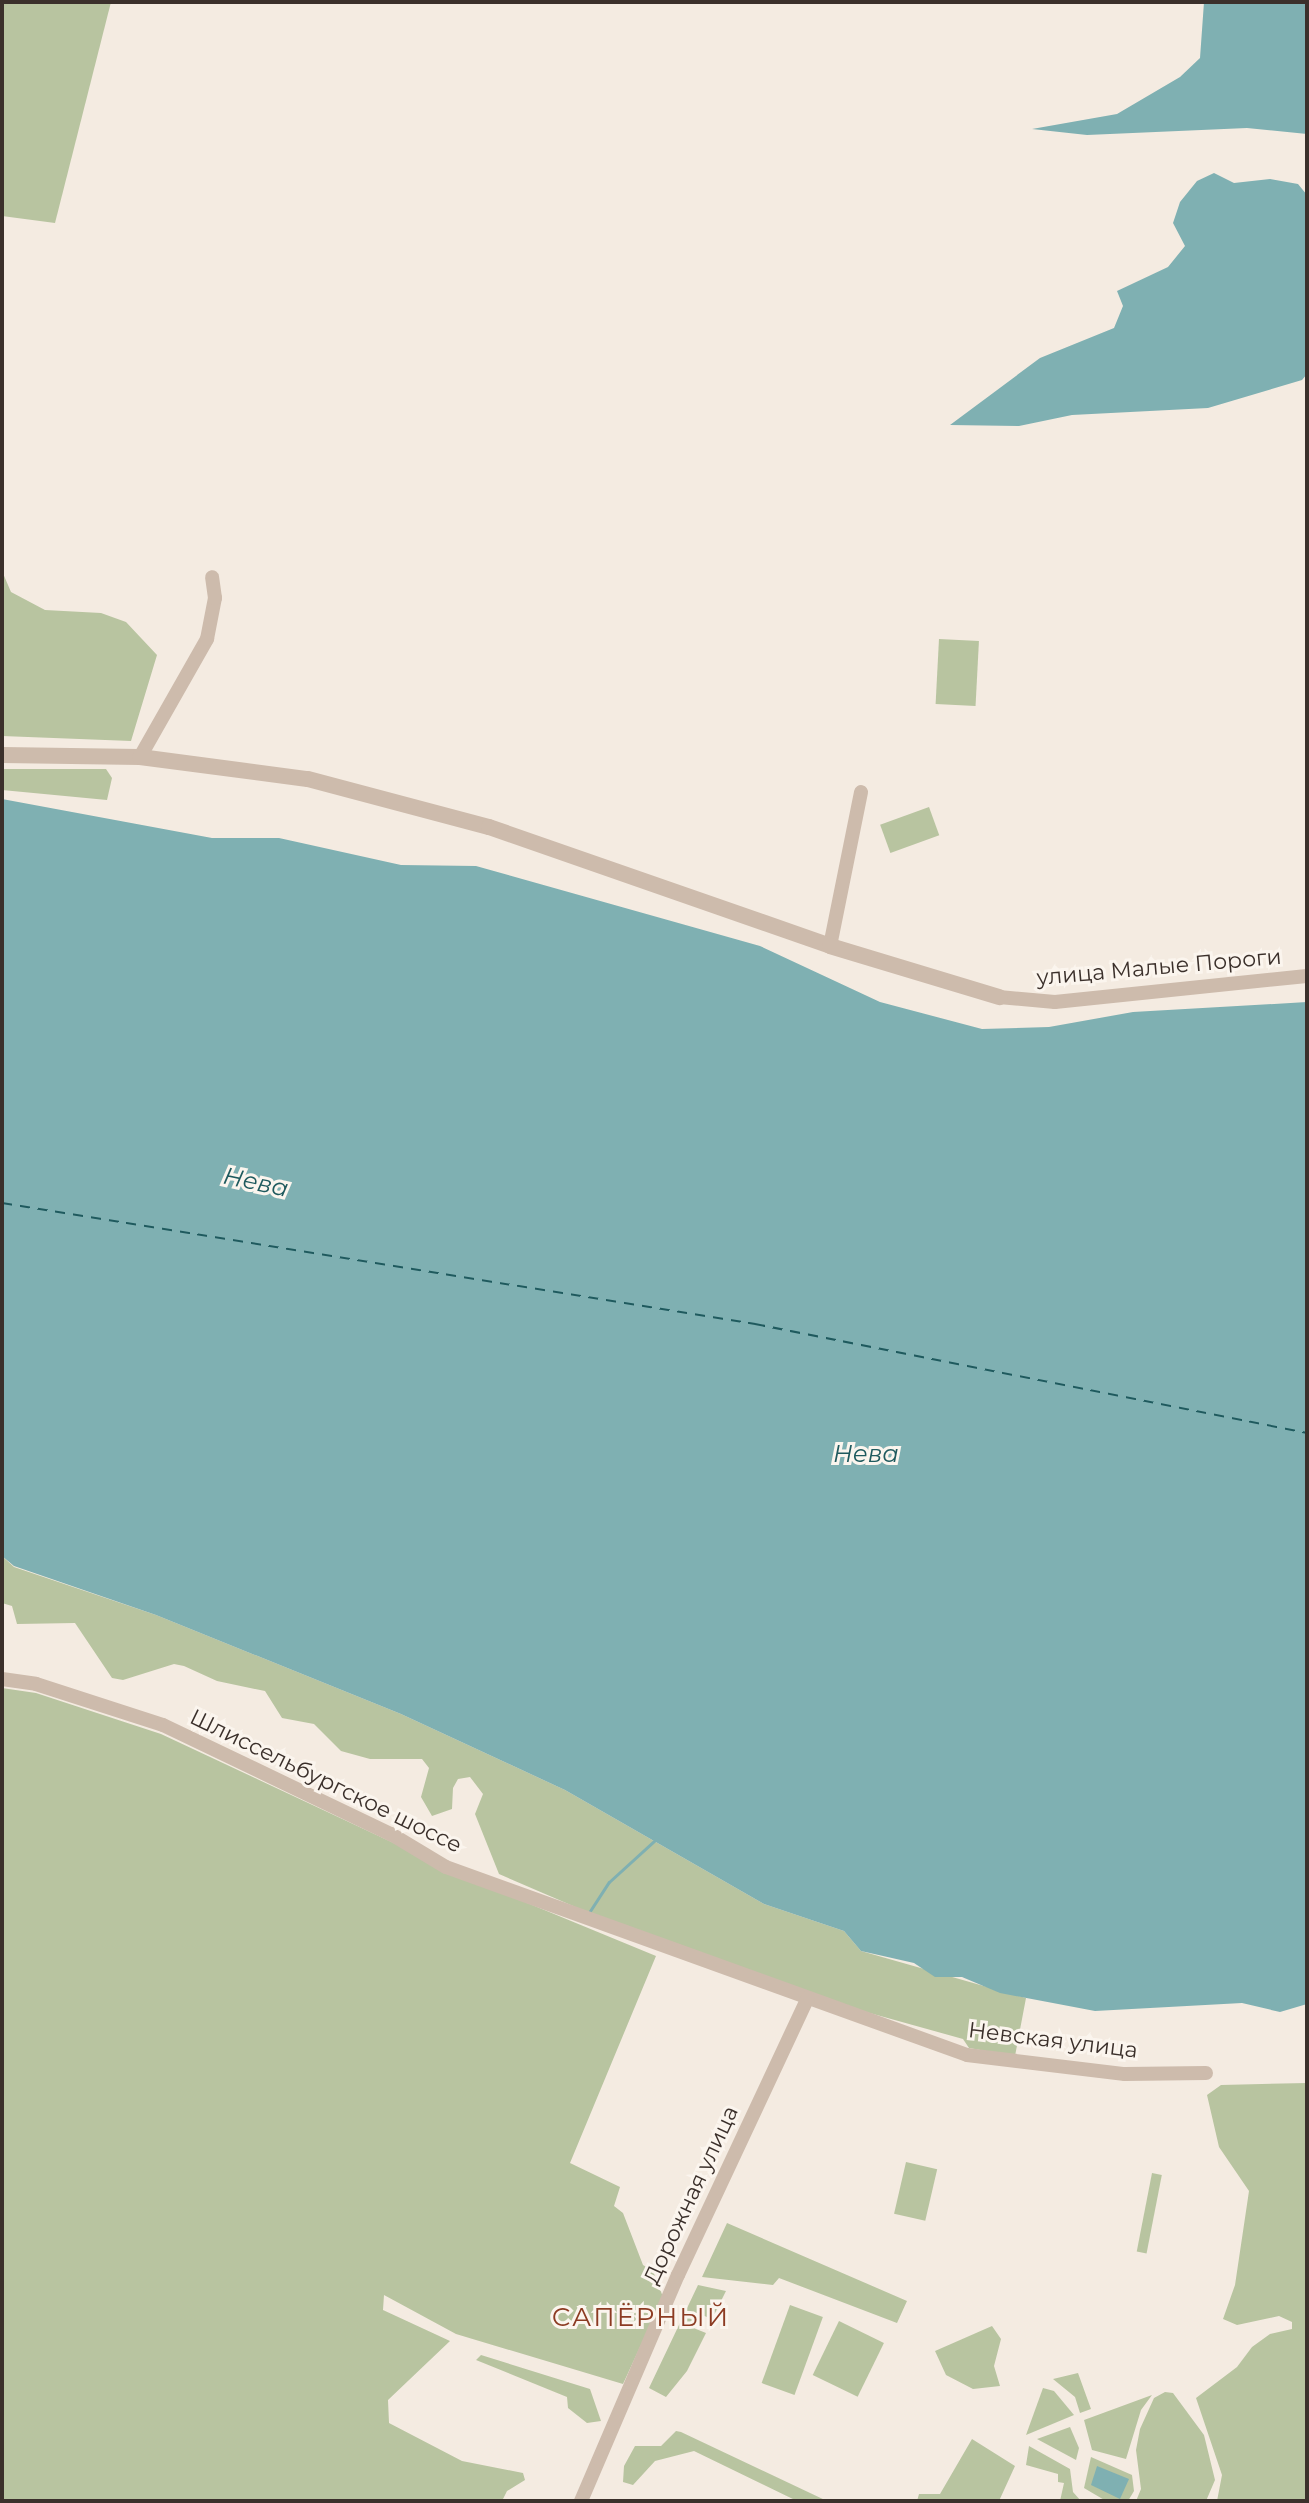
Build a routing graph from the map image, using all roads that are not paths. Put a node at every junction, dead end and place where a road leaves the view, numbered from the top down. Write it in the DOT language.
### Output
graph roads {
  1 [pos="212,577"];
  2 [pos="2,755"];
  3 [pos="140,757"];
  4 [pos="861,792"];
  5 [pos="830,946"];
  6 [pos="1307,976"];
  7 [pos="999,997"];
  8 [pos="2,1679"];
  9 [pos="808,1998"];
  10 [pos="1206,2073"];
  11 [pos="581,2501"];
  1 -- 3 [label="street"];
  2 -- 3 [label="street, улица Малые Пороги"];
  3 -- 5 [label="street, улица Малые Пороги"];
  4 -- 5 [label="street"];
  5 -- 7 [label="street, улица Малые Пороги"];
  6 -- 7 [label="street, улица Малые Пороги"];
  8 -- 9 [label="street, Шлиссельбургское шоссе"];
  9 -- 10 [label="street, Невская улица"];
  9 -- 11 [label="street, Дорожная улица"];
}
